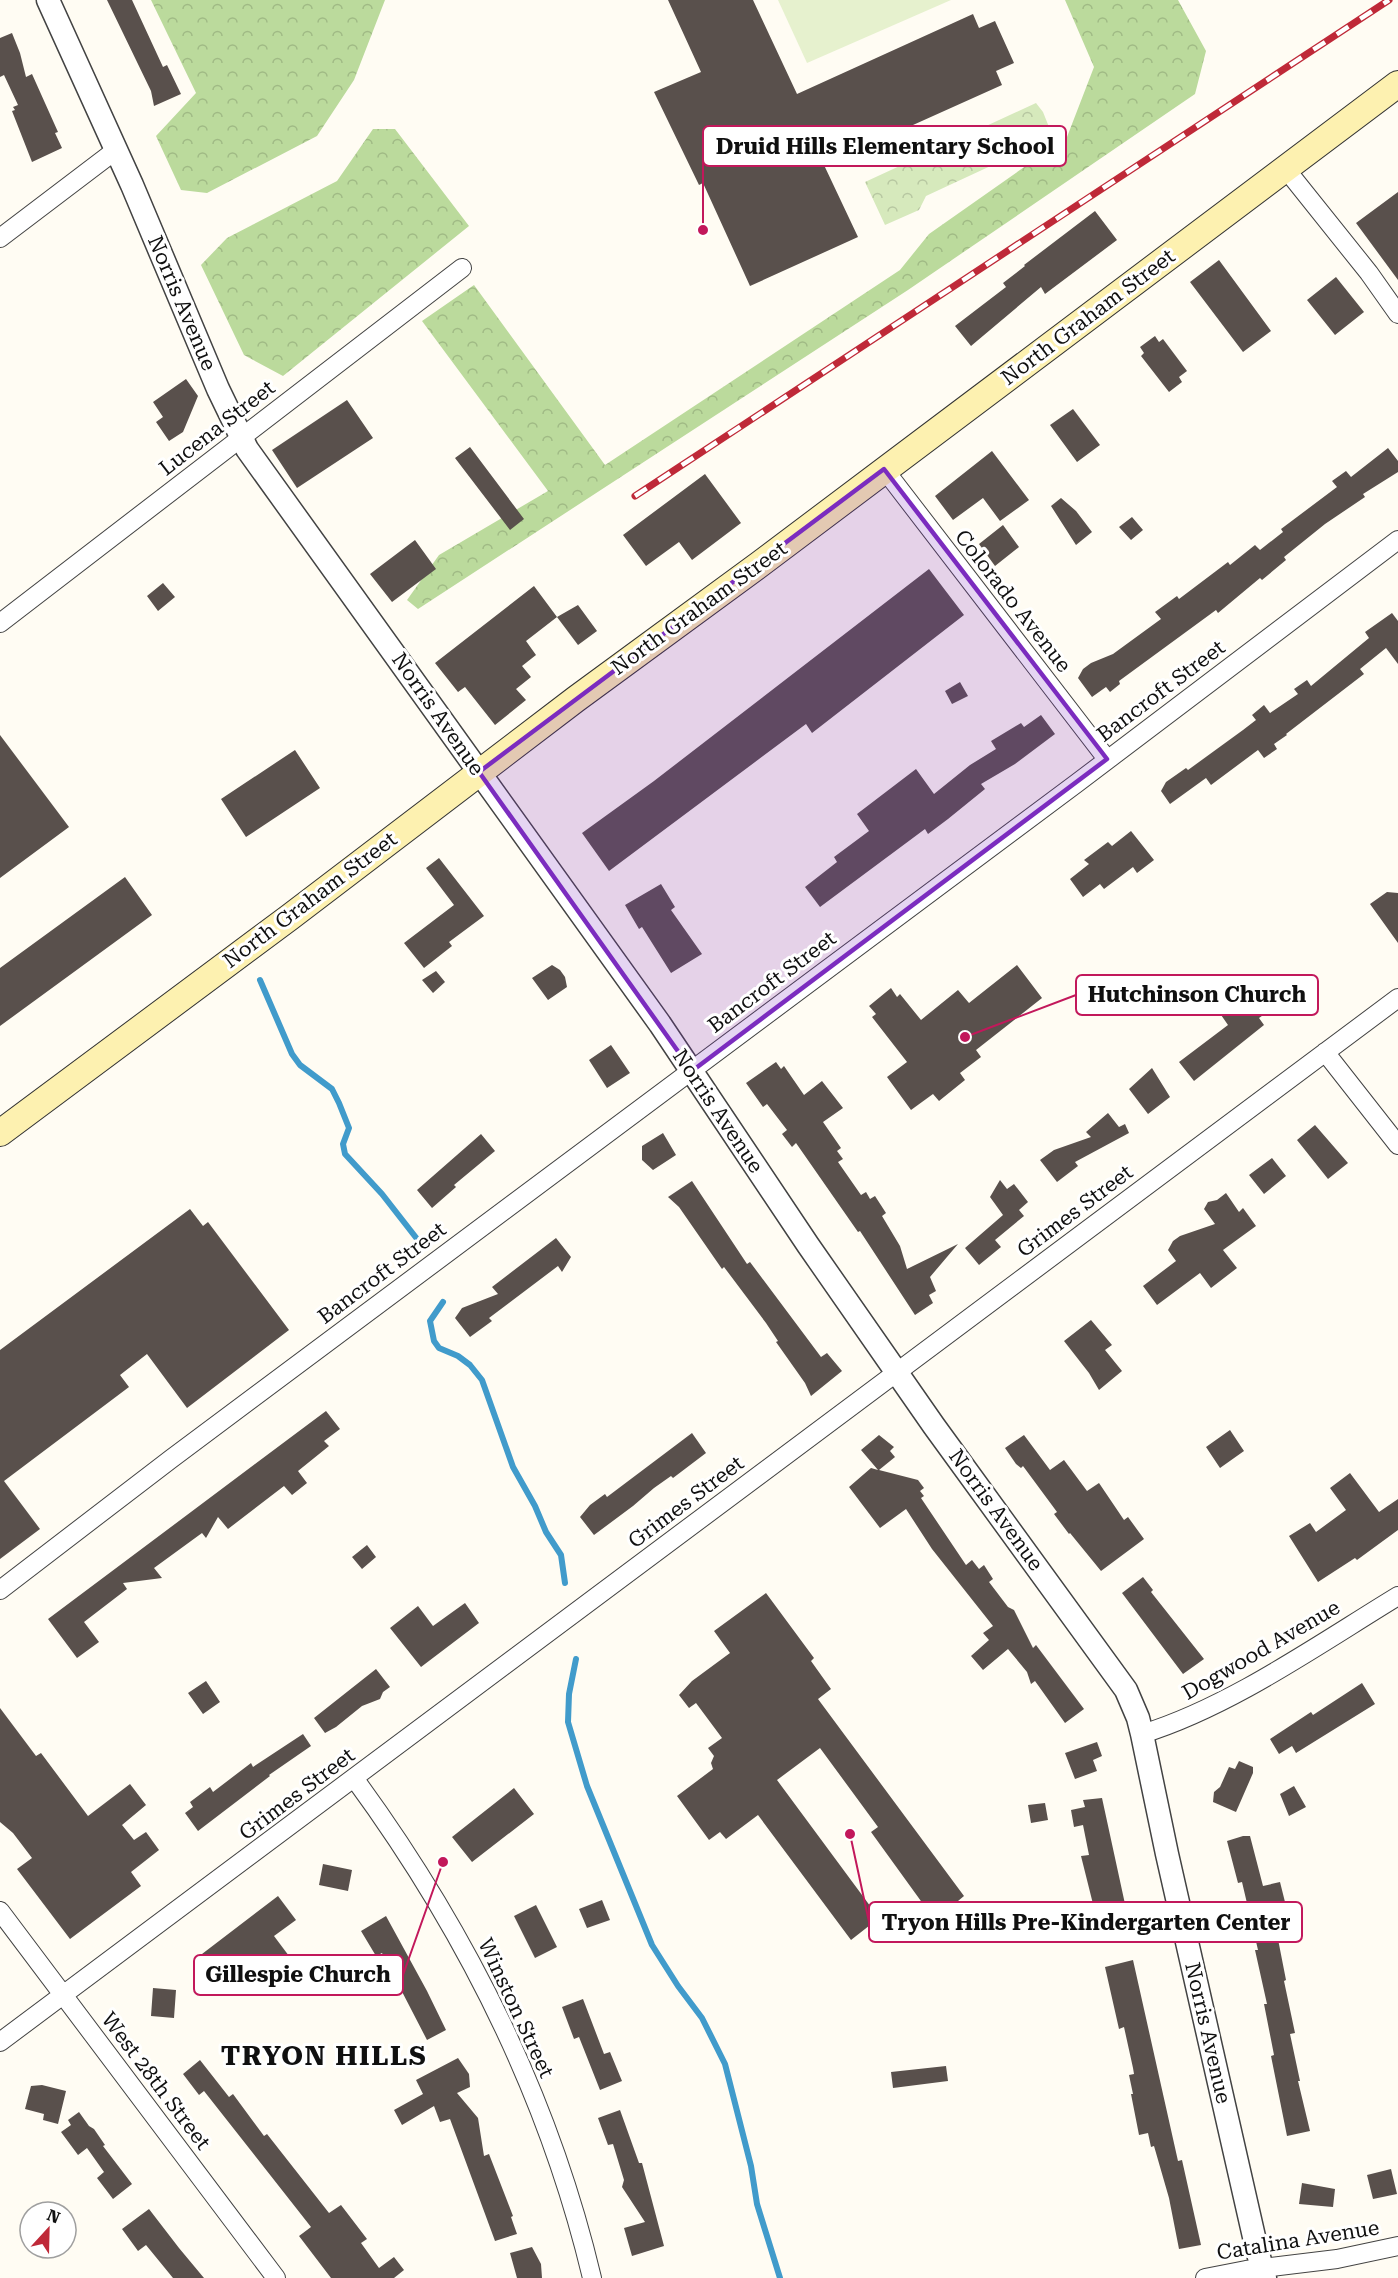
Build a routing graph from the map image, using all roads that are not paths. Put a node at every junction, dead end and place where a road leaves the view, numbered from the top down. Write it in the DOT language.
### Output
graph roads {
  1 [pos="48,0"];
  2 [pos="1398,84"];
  3 [pos="116,150"];
  4 [pos="1285,168"];
  5 [pos="0,238"];
  6 [pos="462,268"];
  7 [pos="1398,314"];
  8 [pos="241,438"];
  9 [pos="884,470"];
  10 [pos="1398,540"];
  11 [pos="0,623"];
  12 [pos="1107,759"];
  13 [pos="479,772"];
  14 [pos="1398,998"];
  15 [pos="1325,1052"];
  16 [pos="692,1071"];
  17 [pos="0,1133"];
  18 [pos="1398,1145"];
  19 [pos="897,1373"];
  20 [pos="0,1590"];
  21 [pos="1398,1596"];
  22 [pos="1142,1734"];
  23 [pos="354,1778"];
  24 [pos="0,1911"];
  25 [pos="63,1995"];
  26 [pos="0,2042"];
  27 [pos="1398,2246"];
  28 [pos="1264,2273"];
  29 [pos="276,2278"];
  30 [pos="592,2278"];
  31 [pos="1205,2278"];
  1 -- 3 [label="street, Norris Avenue"];
  2 -- 4 [label="main road, North Graham Street"];
  3 -- 5 [label="street"];
  3 -- 8 [label="street, Norris Avenue"];
  4 -- 7 [label="street"];
  4 -- 9 [label="main road, North Graham Street"];
  6 -- 8 [label="street, Lucena Street"];
  8 -- 11 [label="street, Lucena Street"];
  8 -- 13 [label="street, Norris Avenue"];
  9 -- 12 [label="street, Colorado Avenue"];
  9 -- 13 [label="main road, North Graham Street"];
  10 -- 12 [label="street, Bancroft Street"];
  12 -- 16 [label="street, Bancroft Street"];
  13 -- 16 [label="street, Norris Avenue"];
  13 -- 17 [label="main road, North Graham Street"];
  14 -- 15 [label="street, Grimes Street"];
  15 -- 18 [label="street"];
  15 -- 19 [label="street, Grimes Street"];
  16 -- 19 [label="street, Norris Avenue"];
  16 -- 20 [label="street, Bancroft Street"];
  19 -- 22 [label="street, Norris Avenue"];
  19 -- 23 [label="street, Grimes Street"];
  21 -- 22 [label="street, Dogwood Avenue"];
  22 -- 28 [label="street, Norris Avenue"];
  23 -- 25 [label="street, Grimes Street"];
  23 -- 30 [label="street, Winston Street"];
  24 -- 25 [label="street, West 28th Street"];
  25 -- 26 [label="street, Grimes Street"];
  25 -- 29 [label="street, West 28th Street"];
  27 -- 28 [label="street, Catalina Avenue"];
  28 -- 31 [label="street, Catalina Avenue"];
}
